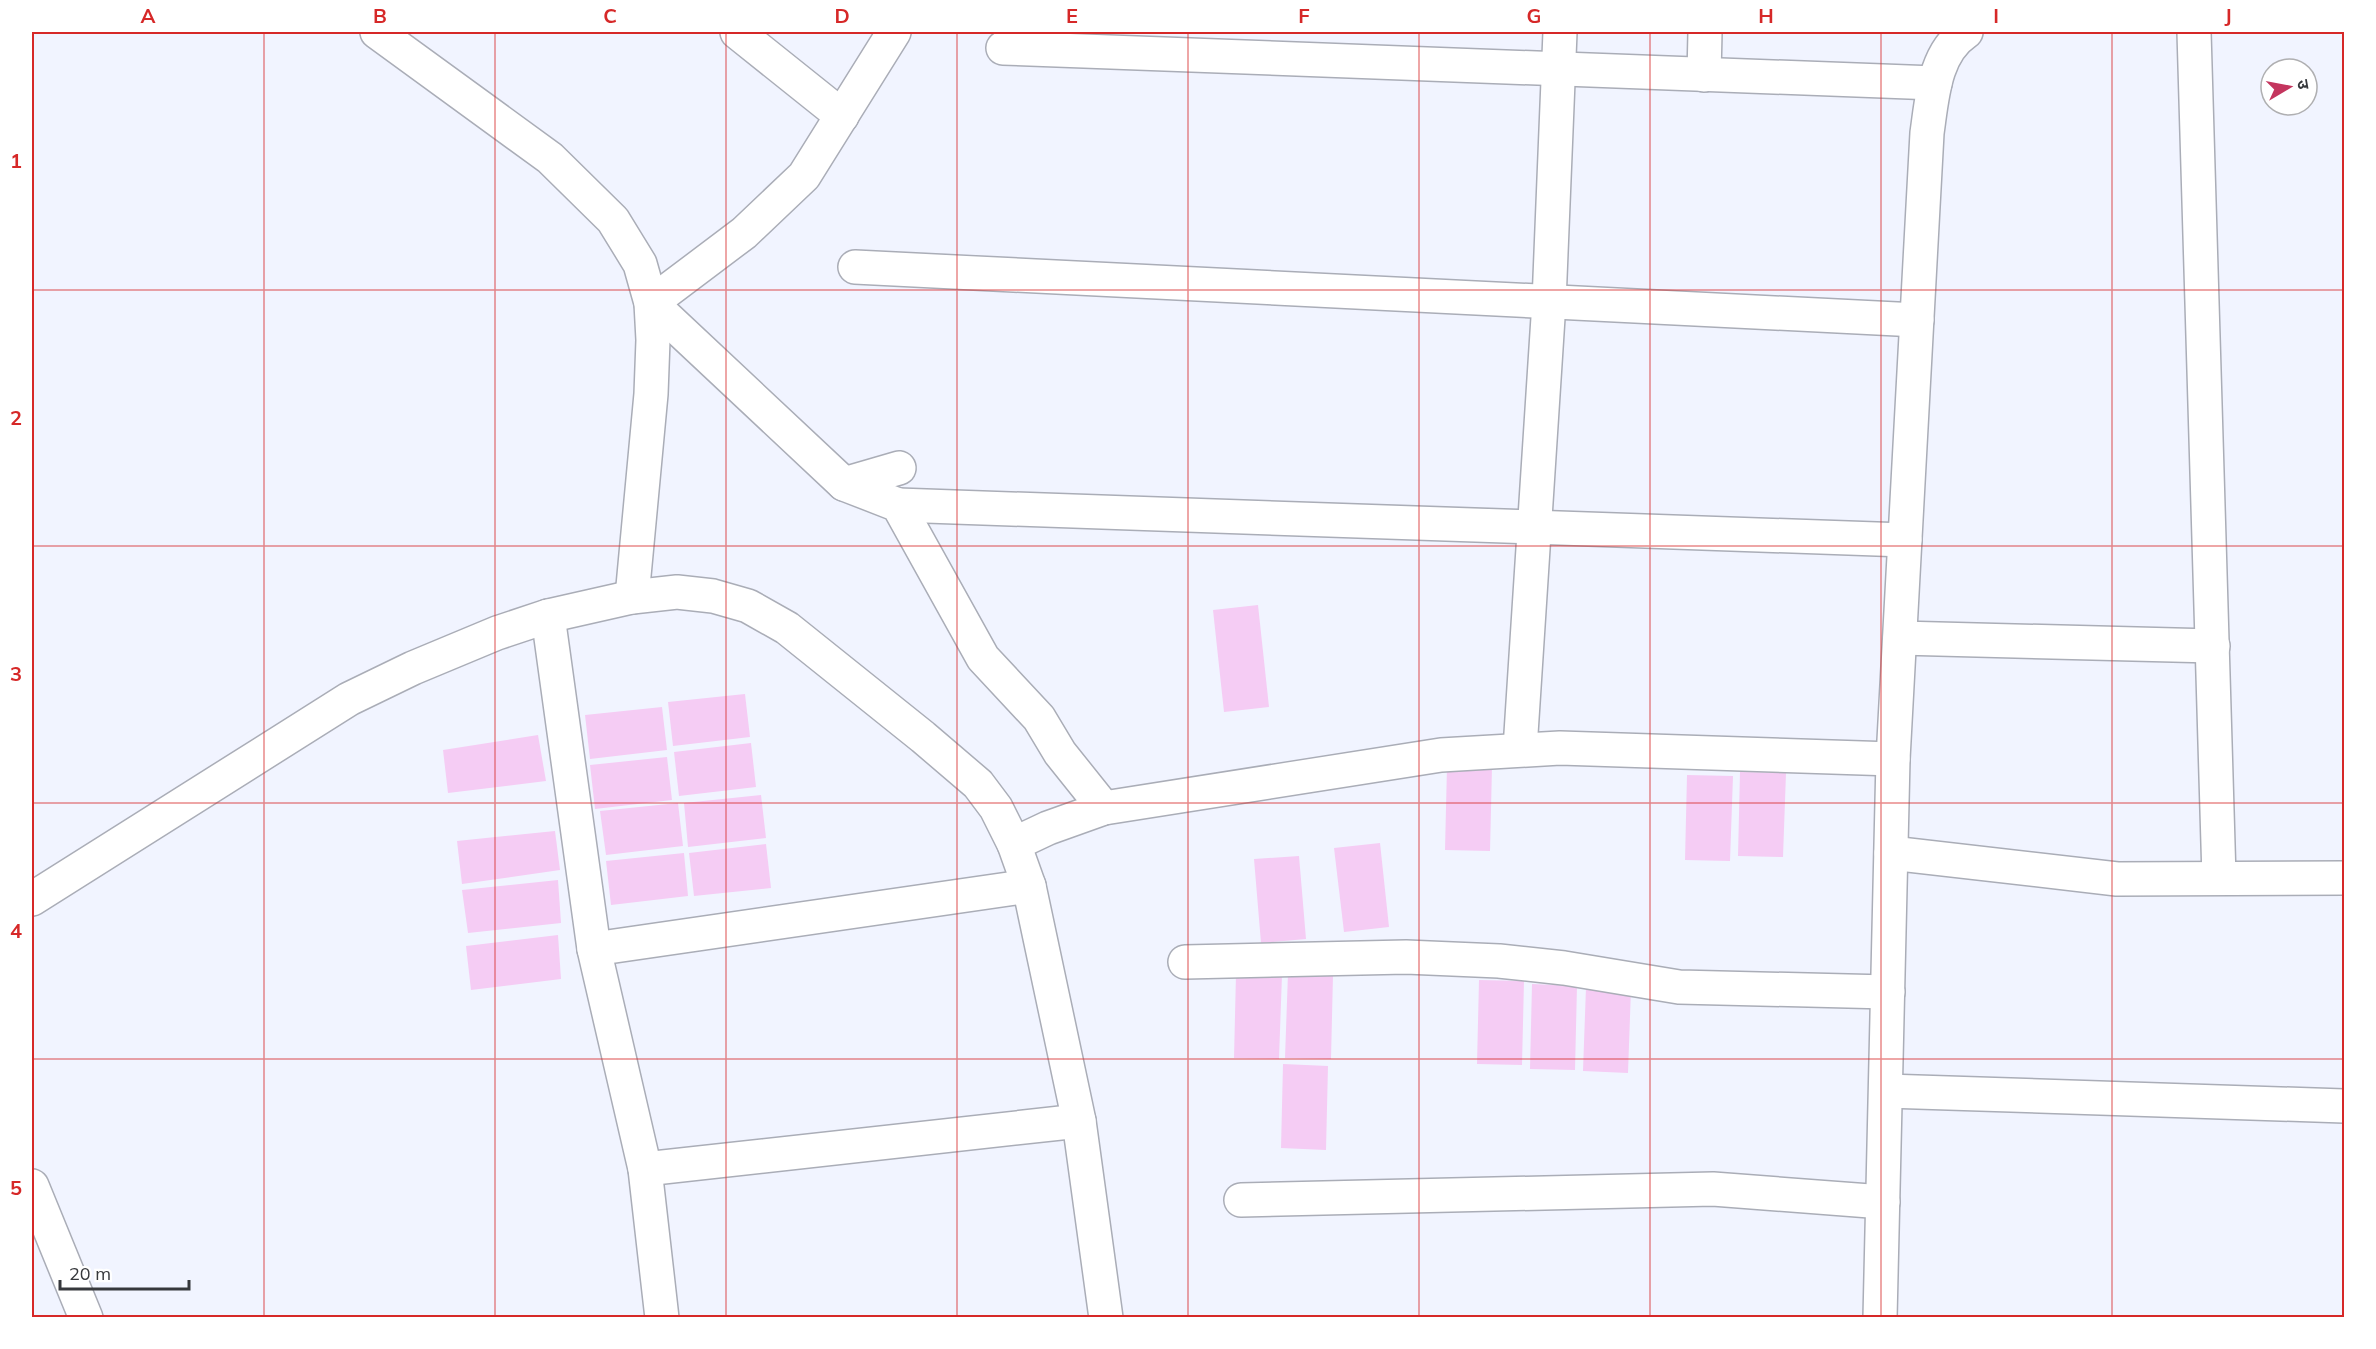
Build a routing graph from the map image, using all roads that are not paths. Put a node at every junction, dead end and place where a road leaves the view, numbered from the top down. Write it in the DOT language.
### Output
graph roads {
  1 [pos="737,32"];
  2 [pos="894,32"];
  3 [pos="1560,32"];
  4 [pos="1705,32"];
  5 [pos="1966,32"];
  6 [pos="2194,32"];
  7 [pos="386,34"];
  8 [pos="1004,48"];
  9 [pos="1558,69"];
  10 [pos="1704,75"];
  11 [pos="1935,83"];
  12 [pos="842,116"];
  13 [pos="855,267"];
  14 [pos="1549,302"];
  15 [pos="651,303"];
  16 [pos="1917,320"];
  17 [pos="899,468"];
  18 [pos="844,484"];
  19 [pos="898,505"];
  20 [pos="1535,527"];
  21 [pos="1905,540"];
  22 [pos="632,597"];
  23 [pos="548,616"];
  24 [pos="1900,638"];
  25 [pos="2212,646"];
  26 [pos="1520,749"];
  27 [pos="1893,759"];
  28 [pos="1104,808"];
  29 [pos="1014,844"];
  30 [pos="1891,853"];
  31 [pos="2219,878"];
  32 [pos="2344,878"];
  33 [pos="1029,886"];
  34 [pos="32,899"];
  35 [pos="594,949"];
  36 [pos="1185,963"];
  37 [pos="1888,992"];
  38 [pos="1886,1091"];
  39 [pos="2344,1106"];
  40 [pos="1079,1121"];
  41 [pos="645,1169"];
  42 [pos="34,1195"];
  43 [pos="1241,1200"];
  44 [pos="1883,1202"];
  45 [pos="86,1317"];
  46 [pos="662,1317"];
  47 [pos="1106,1317"];
  48 [pos="1880,1317"];
  1 -- 12 [label="street"];
  2 -- 12 [label="street"];
  3 -- 9 [label="street"];
  4 -- 10 [label="street"];
  5 -- 11 [label="street"];
  6 -- 25 [label="street"];
  7 -- 15 [label="street"];
  8 -- 9 [label="street"];
  9 -- 10 [label="street"];
  9 -- 14 [label="street"];
  10 -- 11 [label="street"];
  11 -- 16 [label="street"];
  12 -- 15 [label="street"];
  13 -- 14 [label="street"];
  14 -- 16 [label="street"];
  14 -- 20 [label="street"];
  15 -- 18 [label="street"];
  15 -- 22 [label="street"];
  16 -- 21 [label="street"];
  17 -- 18 [label="street"];
  18 -- 19 [label="street"];
  19 -- 20 [label="street"];
  19 -- 28 [label="street"];
  20 -- 21 [label="street"];
  20 -- 26 [label="street"];
  21 -- 24 [label="street"];
  22 -- 23 [label="street"];
  22 -- 29 [label="street"];
  23 -- 34 [label="street"];
  23 -- 35 [label="street"];
  24 -- 25 [label="street"];
  24 -- 27 [label="street"];
  25 -- 31 [label="street"];
  26 -- 27 [label="street"];
  26 -- 28 [label="street"];
  27 -- 30 [label="street"];
  28 -- 29 [label="street"];
  29 -- 33 [label="street"];
  30 -- 31 [label="street"];
  30 -- 37 [label="street"];
  31 -- 32 [label="street"];
  33 -- 35 [label="street"];
  33 -- 40 [label="street"];
  35 -- 41 [label="street"];
  36 -- 37 [label="street"];
  37 -- 38 [label="street"];
  38 -- 39 [label="street"];
  38 -- 44 [label="street"];
  40 -- 41 [label="street"];
  40 -- 47 [label="street"];
  41 -- 46 [label="street"];
  42 -- 45 [label="street"];
  43 -- 44 [label="street"];
  44 -- 48 [label="street"];
}
